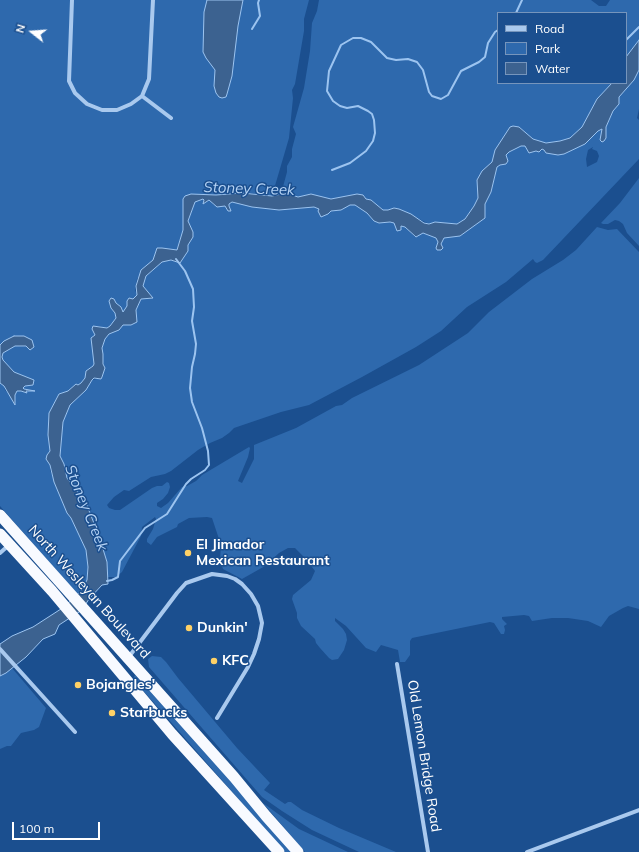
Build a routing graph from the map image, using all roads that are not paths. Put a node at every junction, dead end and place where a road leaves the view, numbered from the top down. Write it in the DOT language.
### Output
graph roads {
  1 [pos="72,0"];
  2 [pos="153,0"];
  3 [pos="142,96"];
  4 [pos="171,118"];
  5 [pos="0,516"];
  6 [pos="0,534"];
  7 [pos="10,544"];
  8 [pos="0,553"];
  9 [pos="56,587"];
  10 [pos="0,649"];
  11 [pos="128,658"];
  12 [pos="397,664"];
  13 [pos="217,718"];
  14 [pos="75,732"];
  15 [pos="241,810"];
  16 [pos="639,810"];
  17 [pos="268,852"];
  18 [pos="278,852"];
  19 [pos="298,852"];
  20 [pos="428,852"];
  21 [pos="527,852"];
  1 -- 3 [label="street"];
  2 -- 3 [label="street"];
  3 -- 4 [label="street"];
  5 -- 9 [label="highway, North Wesleyan Boulevard"];
  6 -- 7 [label="highway, North Wesleyan Boulevard"];
  7 -- 8 [label="street"];
  7 -- 9 [label="highway, North Wesleyan Boulevard"];
  9 -- 11 [label="highway, North Wesleyan Boulevard"];
  9 -- 15 [label="highway, North Wesleyan Boulevard"];
  10 -- 14 [label="street"];
  11 -- 13 [label="street"];
  11 -- 19 [label="highway, North Wesleyan Boulevard"];
  12 -- 20 [label="street, Old Lemon Bridge Road"];
  15 -- 17 [label="highway"];
  15 -- 18 [label="highway, North Wesleyan Boulevard"];
  16 -- 21 [label="street"];
}
